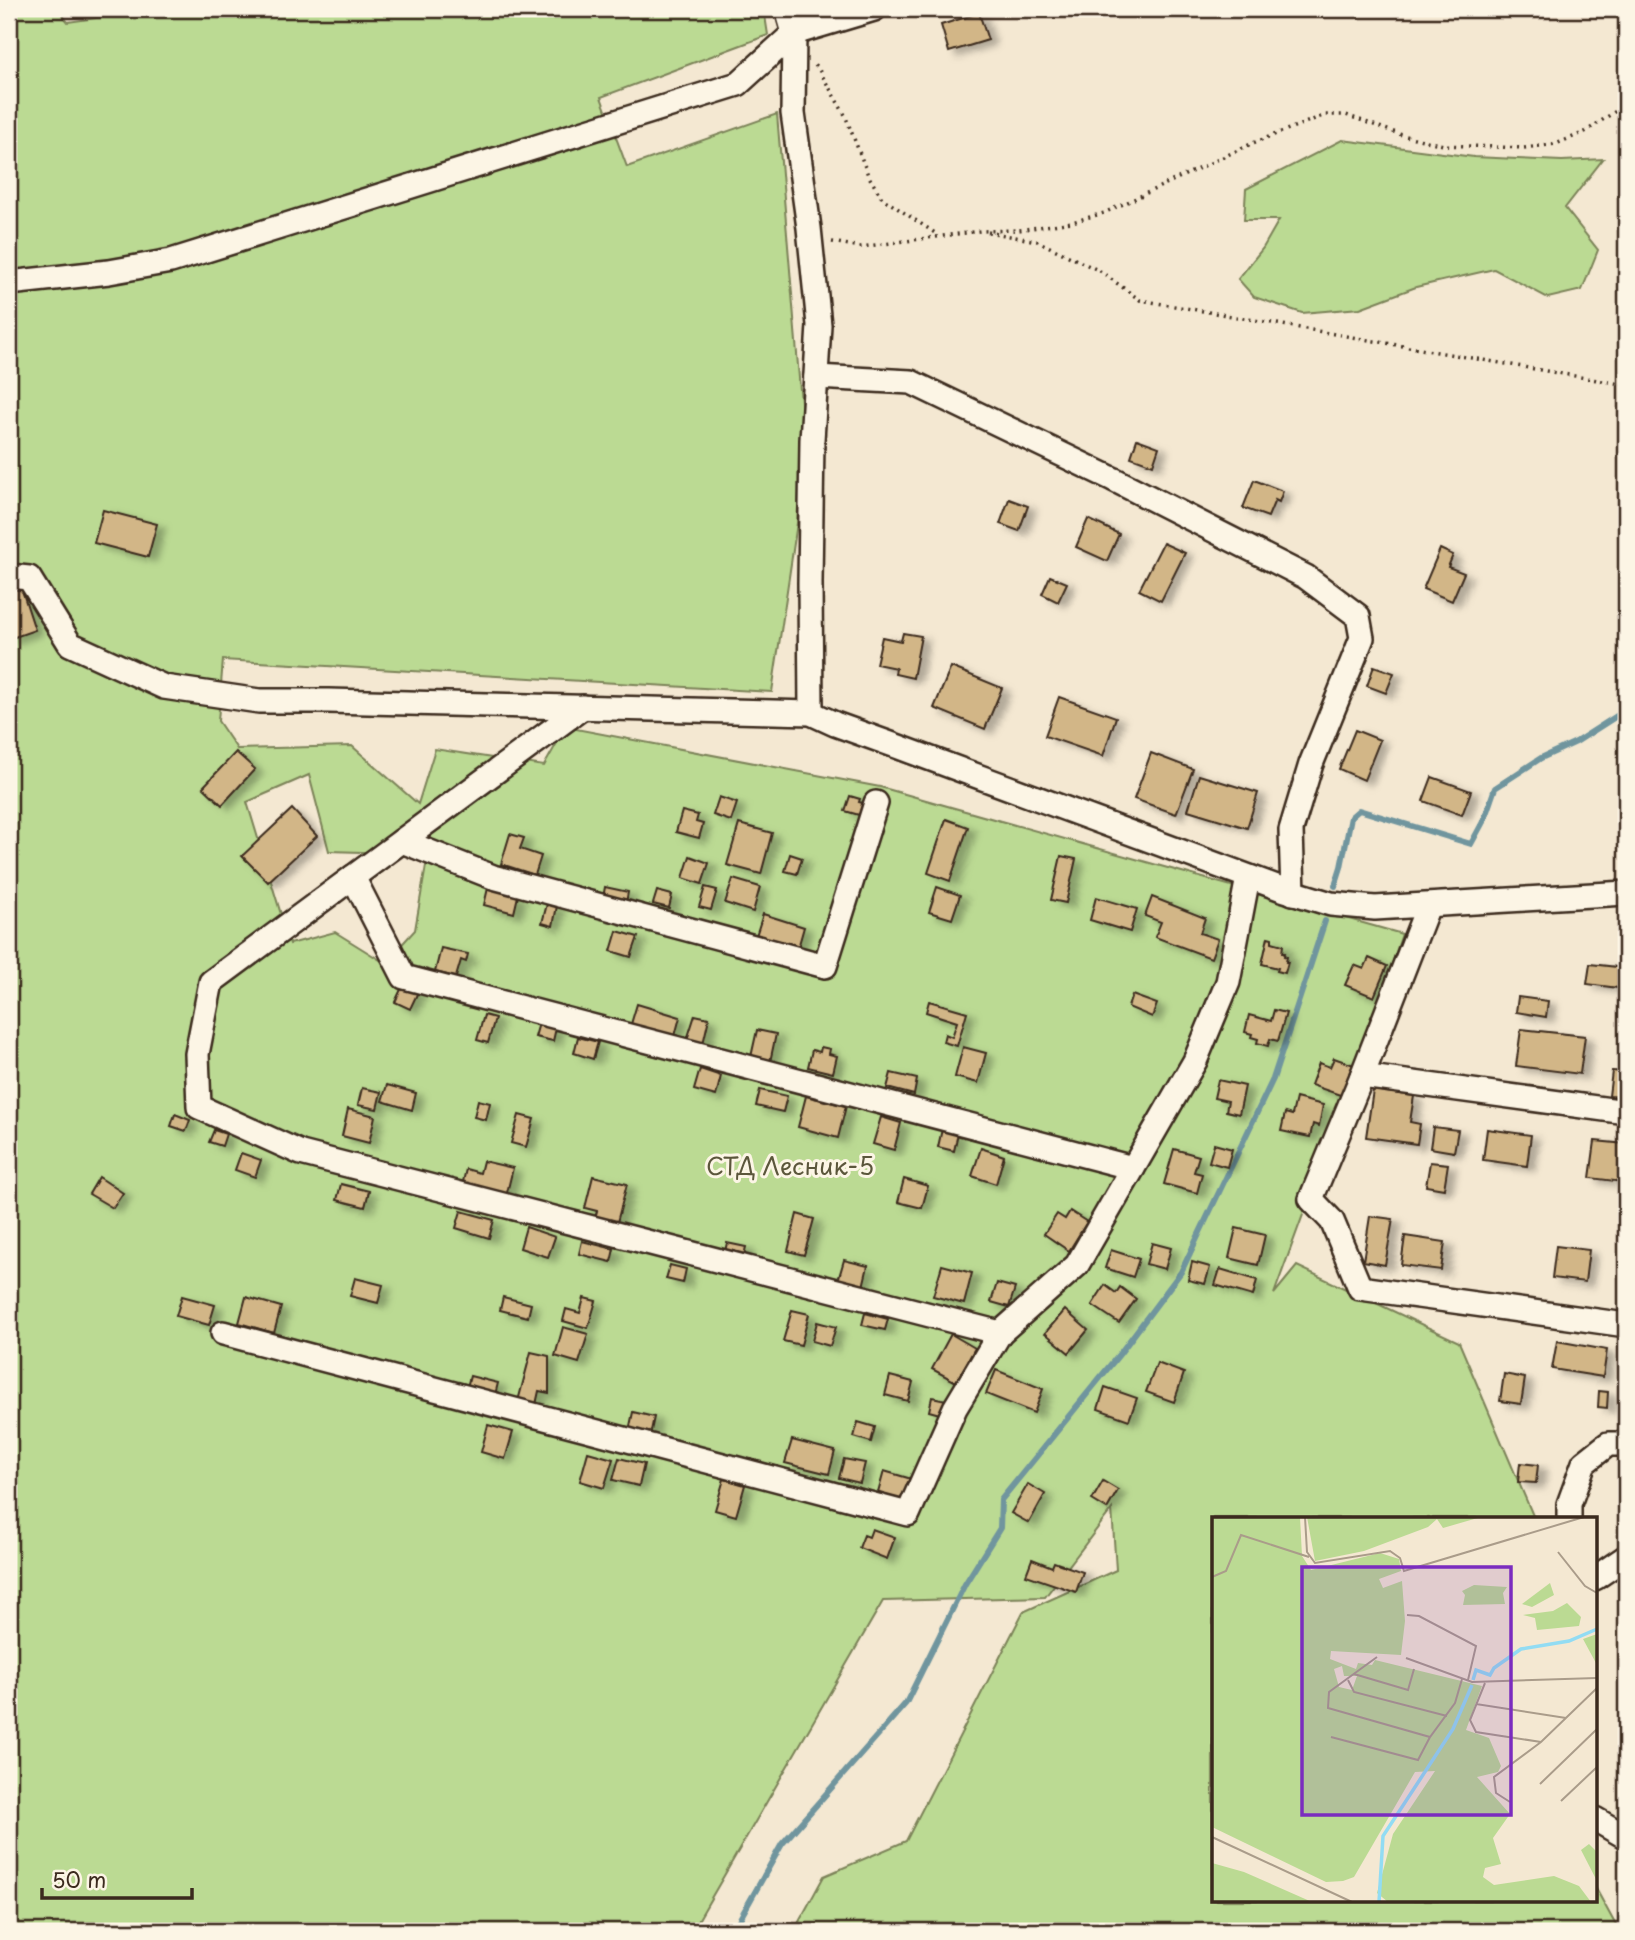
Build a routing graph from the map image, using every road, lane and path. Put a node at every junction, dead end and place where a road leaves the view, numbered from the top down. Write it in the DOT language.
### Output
graph roads {
  1 [pos="15,9"];
  2 [pos="787,9"];
  3 [pos="874,9"];
  4 [pos="9,13"];
  5 [pos="794,38"];
  6 [pos="1626,104"];
  7 [pos="809,228"];
  8 [pos="980,231"];
  9 [pos="939,236"];
  10 [pos="9,283"];
  11 [pos="816,377"];
  12 [pos="1626,384"];
  13 [pos="9,576"];
  14 [pos="583,707"];
  15 [pos="811,713"];
  16 [pos="877,803"];
  17 [pos="402,841"];
  18 [pos="353,877"];
  19 [pos="1248,877"];
  20 [pos="1293,893"];
  21 [pos="1626,893"];
  22 [pos="1428,906"];
  23 [pos="1362,1076"];
  24 [pos="1626,1112"];
  25 [pos="1133,1168"];
  26 [pos="1626,1325"];
  27 [pos="222,1333"];
  28 [pos="1000,1333"];
  29 [pos="1626,1444"];
  30 [pos="1569,1517"];
  31 [pos="1626,1557"];
  32 [pos="1596,1577"];
  33 [pos="1596,1820"];
  34 [pos="1626,1837"];
  1 -- 4 [label="path"];
  2 -- 5 [label="street"];
  3 -- 5 [label="street"];
  5 -- 7 [label="street"];
  5 -- 9 [label="path"];
  5 -- 10 [label="street"];
  6 -- 8 [label="path"];
  7 -- 9 [label="path"];
  7 -- 11 [label="street"];
  8 -- 9 [label="path"];
  8 -- 12 [label="path"];
  11 -- 15 [label="street"];
  11 -- 20 [label="street"];
  13 -- 14 [label="street"];
  14 -- 15 [label="street"];
  14 -- 17 [label="street"];
  15 -- 19 [label="street"];
  16 -- 17 [label="street"];
  17 -- 18 [label="street"];
  18 -- 25 [label="street"];
  18 -- 28 [label="street"];
  19 -- 20 [label="street"];
  19 -- 25 [label="street"];
  20 -- 22 [label="street"];
  21 -- 22 [label="street"];
  22 -- 23 [label="street"];
  23 -- 24 [label="street"];
  23 -- 26 [label="street"];
  25 -- 28 [label="street"];
  27 -- 28 [label="street"];
  29 -- 30 [label="street"];
  31 -- 32 [label="street"];
  33 -- 34 [label="street"];
}
